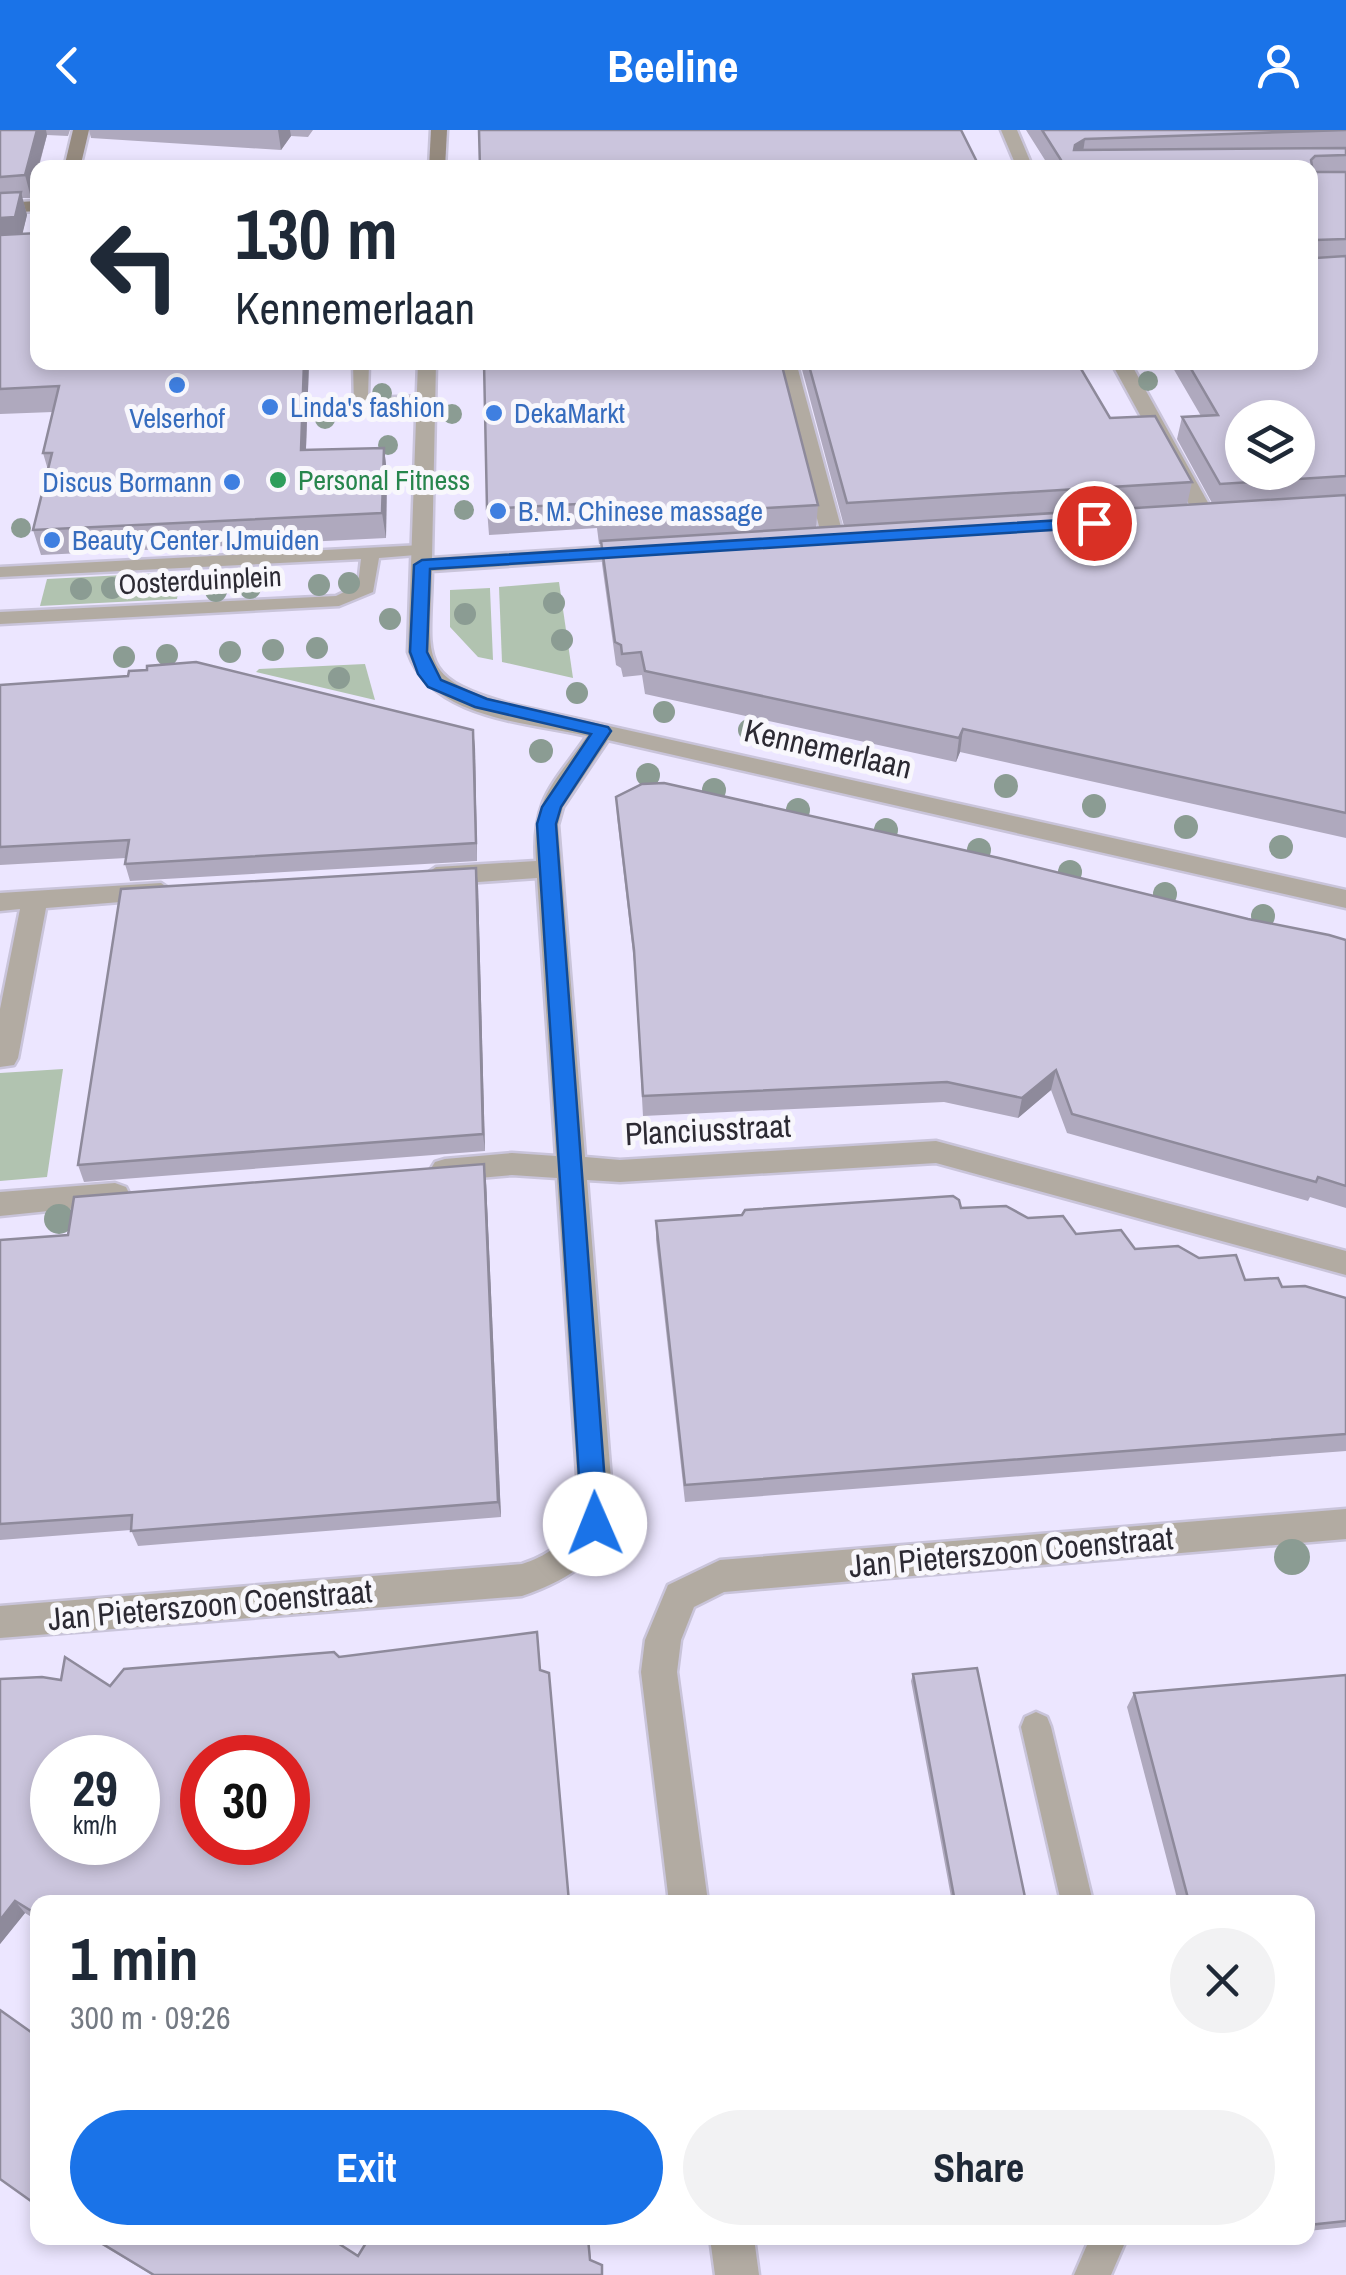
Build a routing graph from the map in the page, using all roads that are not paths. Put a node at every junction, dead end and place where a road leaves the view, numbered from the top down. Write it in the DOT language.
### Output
graph roads {
  1 [pos="82,130"];
  2 [pos="439,130"];
  3 [pos="1009,130"];
  4 [pos="74,160"];
  5 [pos="437,160"];
  6 [pos="1022,160"];
  7 [pos="30,206"];
  8 [pos="0,208"];
  9 [pos="361,370"];
  10 [pos="427,370"];
  11 [pos="788,370"];
  12 [pos="1124,370"];
  13 [pos="428,400"];
  14 [pos="1205,517"];
  15 [pos="834,538"];
  16 [pos="661,550"];
  17 [pos="370,554"];
  18 [pos="422,558"];
  19 [pos="0,572"];
  20 [pos="0,618"];
  21 [pos="602,731"];
  22 [pos="548,869"];
  23 [pos="414,877"];
  24 [pos="185,891"];
  25 [pos="1346,899"];
  26 [pos="35,900"];
  27 [pos="0,902"];
  28 [pos="4,1058"];
  29 [pos="572,1169"];
  30 [pos="414,1172"];
  31 [pos="138,1194"];
  32 [pos="0,1204"];
  33 [pos="1346,1263"];
  34 [pos="1346,1524"];
  35 [pos="0,1622"];
  36 [pos="1036,1727"];
  37 [pos="687,1895"];
  38 [pos="1075,1895"];
  39 [pos="733,2245"];
  40 [pos="1106,2245"];
  41 [pos="737,2275"];
  42 [pos="1092,2275"];
  1 -- 4 [label="street"];
  2 -- 5 [label="street"];
  3 -- 6 [label="street"];
  7 -- 8 [label="street"];
  9 -- 13 [label="lane"];
  10 -- 13 [label="street, Kennemerlaan"];
  11 -- 15 [label="street"];
  12 -- 14 [label="street"];
  13 -- 18 [label="street, Kennemerlaan"];
  16 -- 18 [label="street"];
  17 -- 18 [label="lane, Oosterduinplein"];
  17 -- 19 [label="lane, Oosterduinplein"];
  17 -- 20 [label="lane, Oosterduinplein"];
  18 -- 21 [label="street, Kennemerlaan"];
  21 -- 22 [label="street"];
  21 -- 25 [label="street, Kennemerlaan"];
  22 -- 23 [label="street"];
  22 -- 29 [label="street"];
  24 -- 26 [label="street"];
  26 -- 27 [label="street"];
  26 -- 28 [label="street"];
  29 -- 30 [label="street, Planciusstraat"];
  29 -- 33 [label="street, Planciusstraat"];
  29 -- 35 [label="street, Jan Pieterszoon Coenstraat"];
  31 -- 32 [label="street"];
  34 -- 37 [label="street, Jan Pieterszoon Coenstraat"];
  36 -- 38 [label="lane"];
  39 -- 41 [label="street"];
  40 -- 42 [label="lane"];
}
